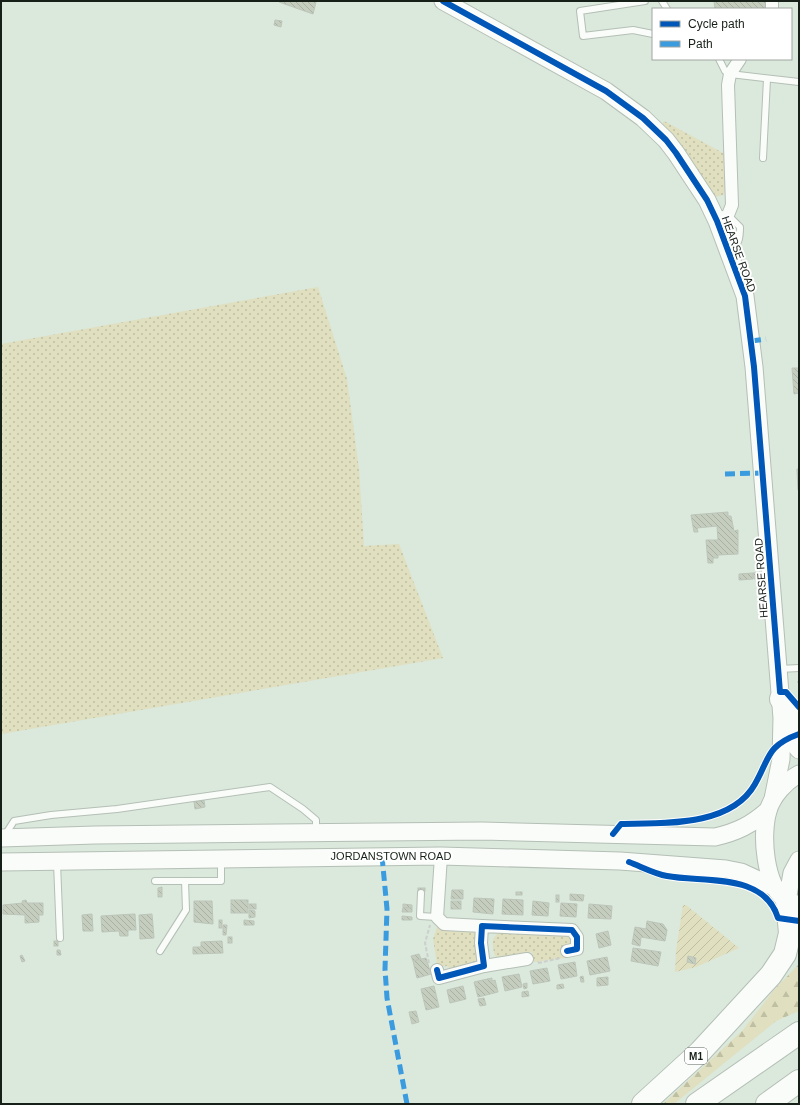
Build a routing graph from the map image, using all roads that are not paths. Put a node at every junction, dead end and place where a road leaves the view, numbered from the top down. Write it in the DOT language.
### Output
graph roads {
  1 [pos="443,1"];
  2 [pos="645,1"];
  3 [pos="652,34"];
  4 [pos="720,60"];
  5 [pos="739,60"];
  6 [pos="730,74"];
  7 [pos="767,79"];
  8 [pos="799,82"];
  9 [pos="763,158"];
  10 [pos="722,218"];
  11 [pos="799,668"];
  12 [pos="778,669"];
  13 [pos="787,714"];
  14 [pos="799,750"];
  15 [pos="799,774"];
  16 [pos="770,805"];
  17 [pos="316,832"];
  18 [pos="2,838"];
  19 [pos="441,856"];
  20 [pos="220,858"];
  21 [pos="799,860"];
  22 [pos="56,861"];
  23 [pos="1,862"];
  24 [pos="155,881"];
  25 [pos="185,881"];
  26 [pos="421,893"];
  27 [pos="787,898"];
  28 [pos="437,917"];
  29 [pos="482,926"];
  30 [pos="60,938"];
  31 [pos="160,951"];
  32 [pos="567,951"];
  33 [pos="527,959"];
  34 [pos="484,966"];
  35 [pos="437,970"];
  36 [pos="799,1033"];
  37 [pos="799,1081"];
  38 [pos="643,1104"];
  39 [pos="697,1104"];
  40 [pos="767,1104"];
  1 -- 10 [label="main road, HEARSE ROAD"];
  2 -- 3 [label="lane"];
  4 -- 6 [label="lane"];
  5 -- 6 [label="street"];
  6 -- 7 [label="lane"];
  6 -- 10 [label="street"];
  7 -- 8 [label="lane"];
  7 -- 9 [label="lane"];
  10 -- 12 [label="main road, HEARSE ROAD"];
  11 -- 12 [label="lane"];
  12 -- 13 [label="main road, HEARSE ROAD"];
  13 -- 14 [label="main road, HEARSE ROAD"];
  13 -- 16 [label="main road, HEARSE ROAD"];
  15 -- 16 [label="main road"];
  16 -- 17 [label="main road"];
  16 -- 27 [label="main road, HEARSE ROAD"];
  17 -- 18 [label="main road"];
  17 -- 18 [label="lane"];
  19 -- 20 [label="main road, JORDANSTOWN ROAD"];
  19 -- 27 [label="main road, JORDANSTOWN ROAD"];
  19 -- 28 [label="street"];
  20 -- 22 [label="main road, JORDANSTOWN ROAD"];
  20 -- 25 [label="lane"];
  21 -- 27 [label="main road, M1"];
  22 -- 23 [label="main road, JORDANSTOWN ROAD"];
  22 -- 30 [label="lane"];
  24 -- 25 [label="lane"];
  25 -- 31 [label="lane"];
  26 -- 28 [label="lane"];
  27 -- 38 [label="highway, M1"];
  28 -- 29 [label="street"];
  29 -- 32 [label="street"];
  29 -- 34 [label="street"];
  33 -- 34 [label="street"];
  34 -- 35 [label="street"];
  36 -- 39 [label="highway"];
  37 -- 40 [label="highway"];
}
